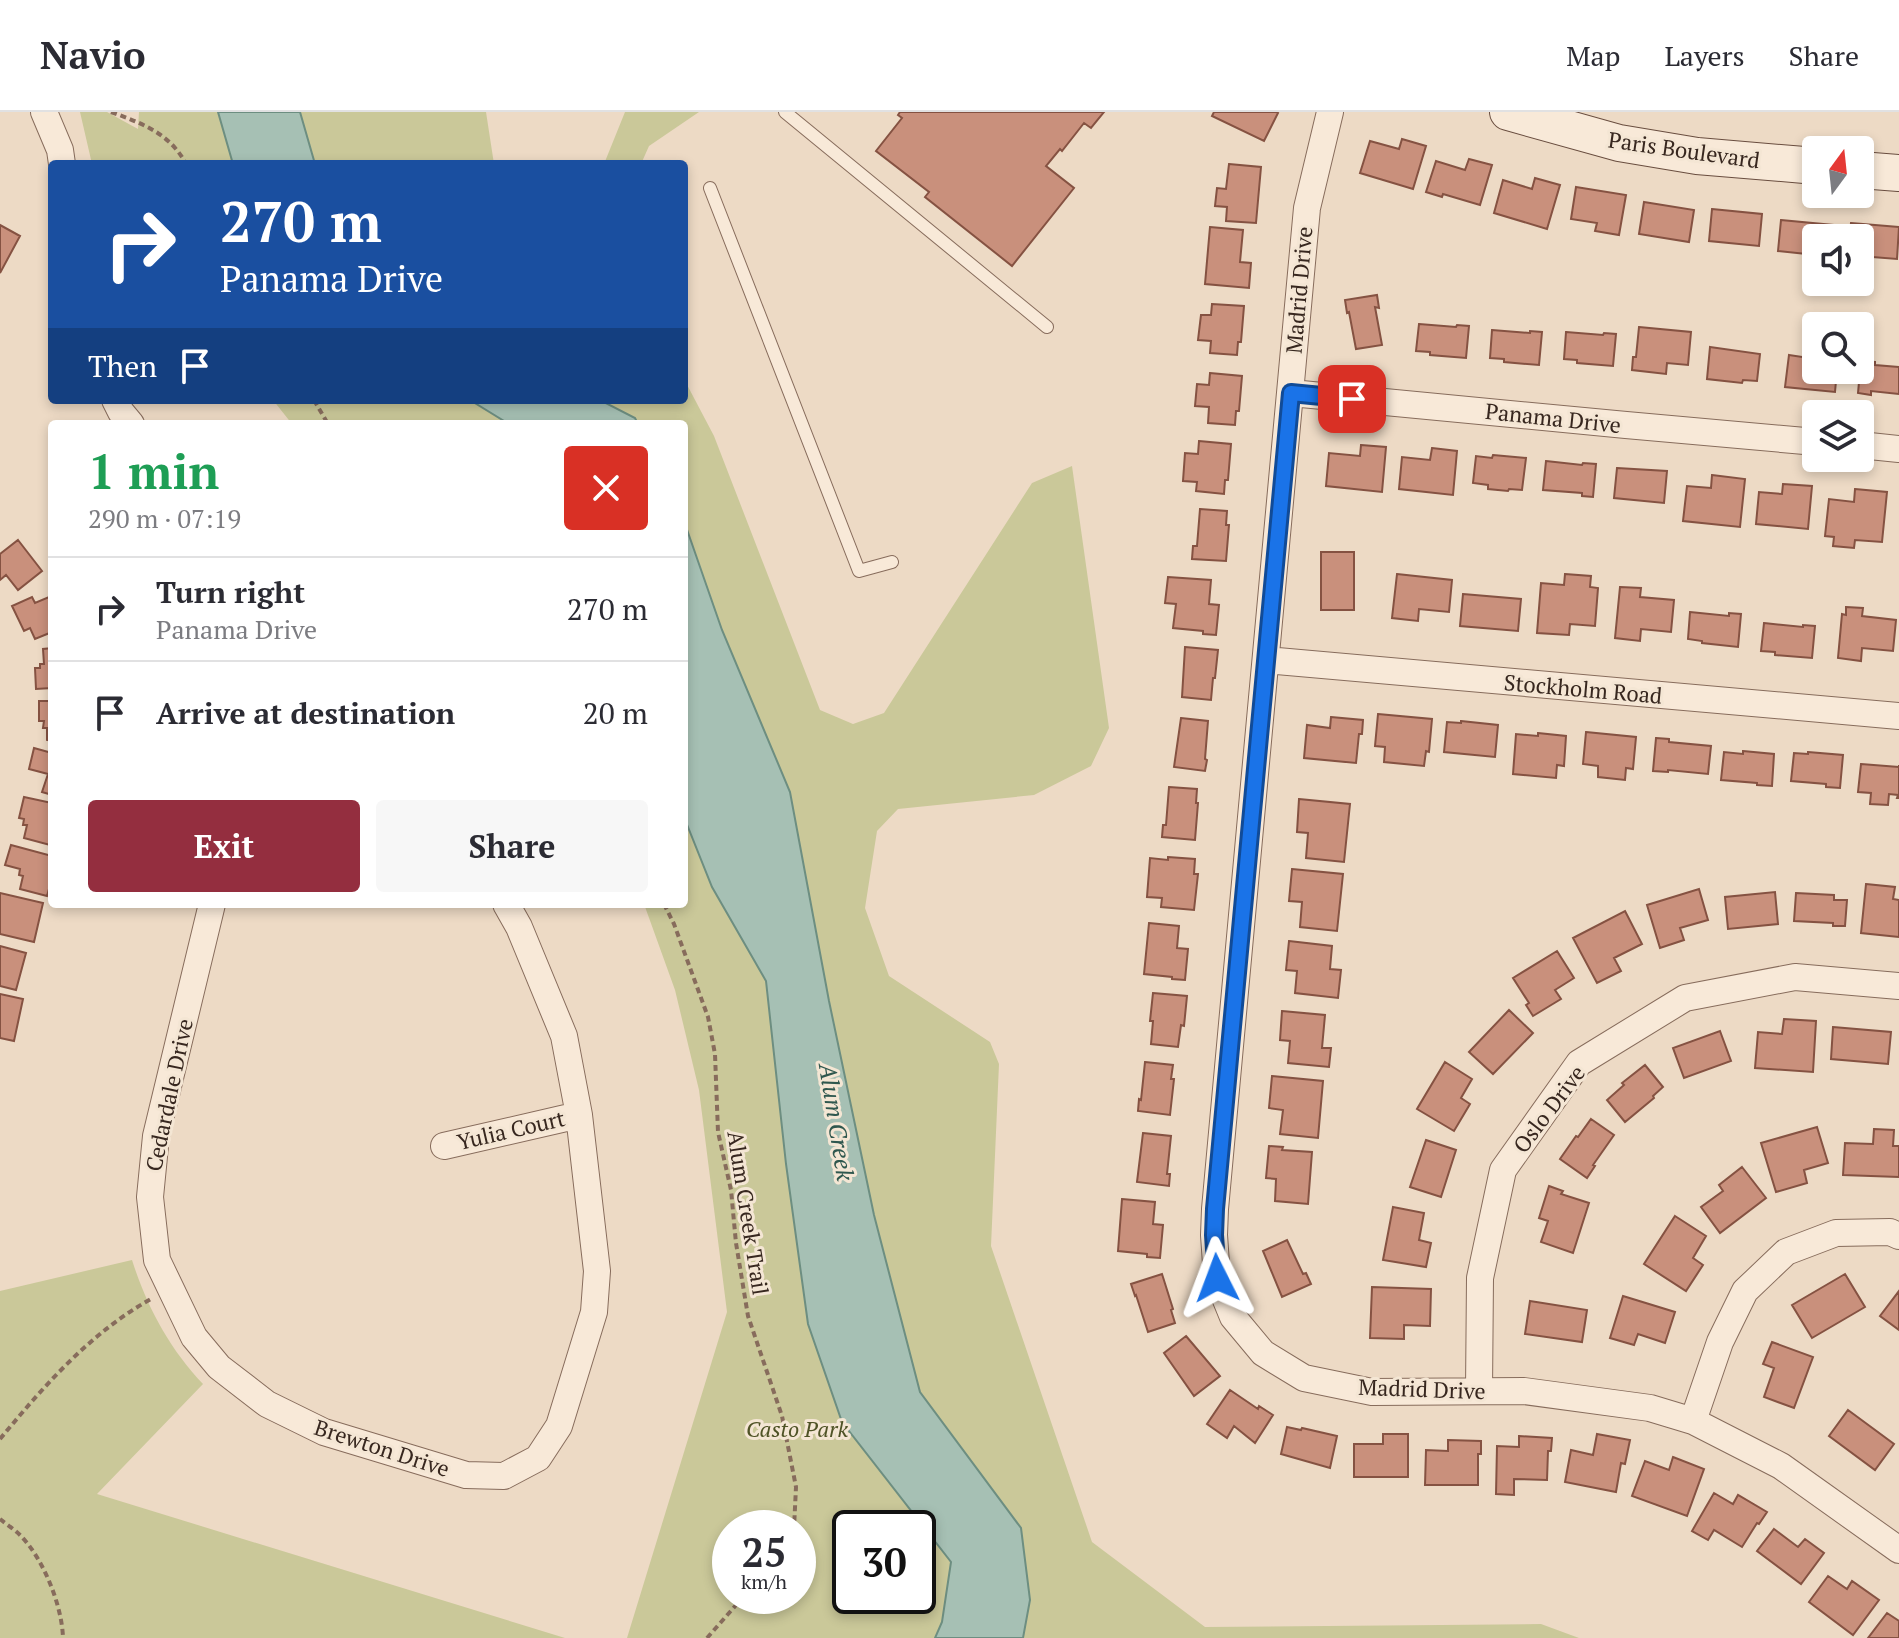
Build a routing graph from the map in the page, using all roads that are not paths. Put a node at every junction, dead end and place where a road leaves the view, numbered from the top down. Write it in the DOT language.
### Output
graph roads {
  1 [pos="44,112"];
  2 [pos="785,112"];
  3 [pos="1330,112"];
  4 [pos="1508,112"];
  5 [pos="61,160"];
  6 [pos="1802,165"];
  7 [pos="1874,171"];
  8 [pos="1899,173"];
  9 [pos="710,188"];
  10 [pos="1047,327"];
  11 [pos="1291,393"];
  12 [pos="1802,441"];
  13 [pos="1874,446"];
  14 [pos="1899,449"];
  15 [pos="892,562"];
  16 [pos="1266,660"];
  17 [pos="1899,716"];
  18 [pos="211,908"];
  19 [pos="508,908"];
  20 [pos="1899,986"];
  21 [pos="579,1115"];
  22 [pos="444,1146"];
  23 [pos="1899,1236"];
  24 [pos="219,1367"];
  25 [pos="1479,1390"];
  26 [pos="1693,1421"];
  27 [pos="1899,1550"];
  1 -- 5 [label="street"];
  2 -- 10 [label="lane"];
  3 -- 11 [label="street, Madrid Drive"];
  4 -- 6 [label="street, Paris Boulevard"];
  7 -- 8 [label="street"];
  9 -- 15 [label="lane"];
  11 -- 12 [label="street, Panama Drive"];
  11 -- 16 [label="street, Madrid Drive"];
  13 -- 14 [label="street"];
  16 -- 17 [label="street, Stockholm Road"];
  16 -- 25 [label="street, Madrid Drive"];
  18 -- 24 [label="street, Cedardale Drive"];
  19 -- 21 [label="street, Brewton Drive"];
  20 -- 25 [label="street, Oslo Drive"];
  21 -- 22 [label="street, Yulia Court"];
  21 -- 24 [label="street, Brewton Drive"];
  23 -- 26 [label="street"];
  25 -- 26 [label="street, Madrid Drive"];
  26 -- 27 [label="street, Madrid Drive"];
}
